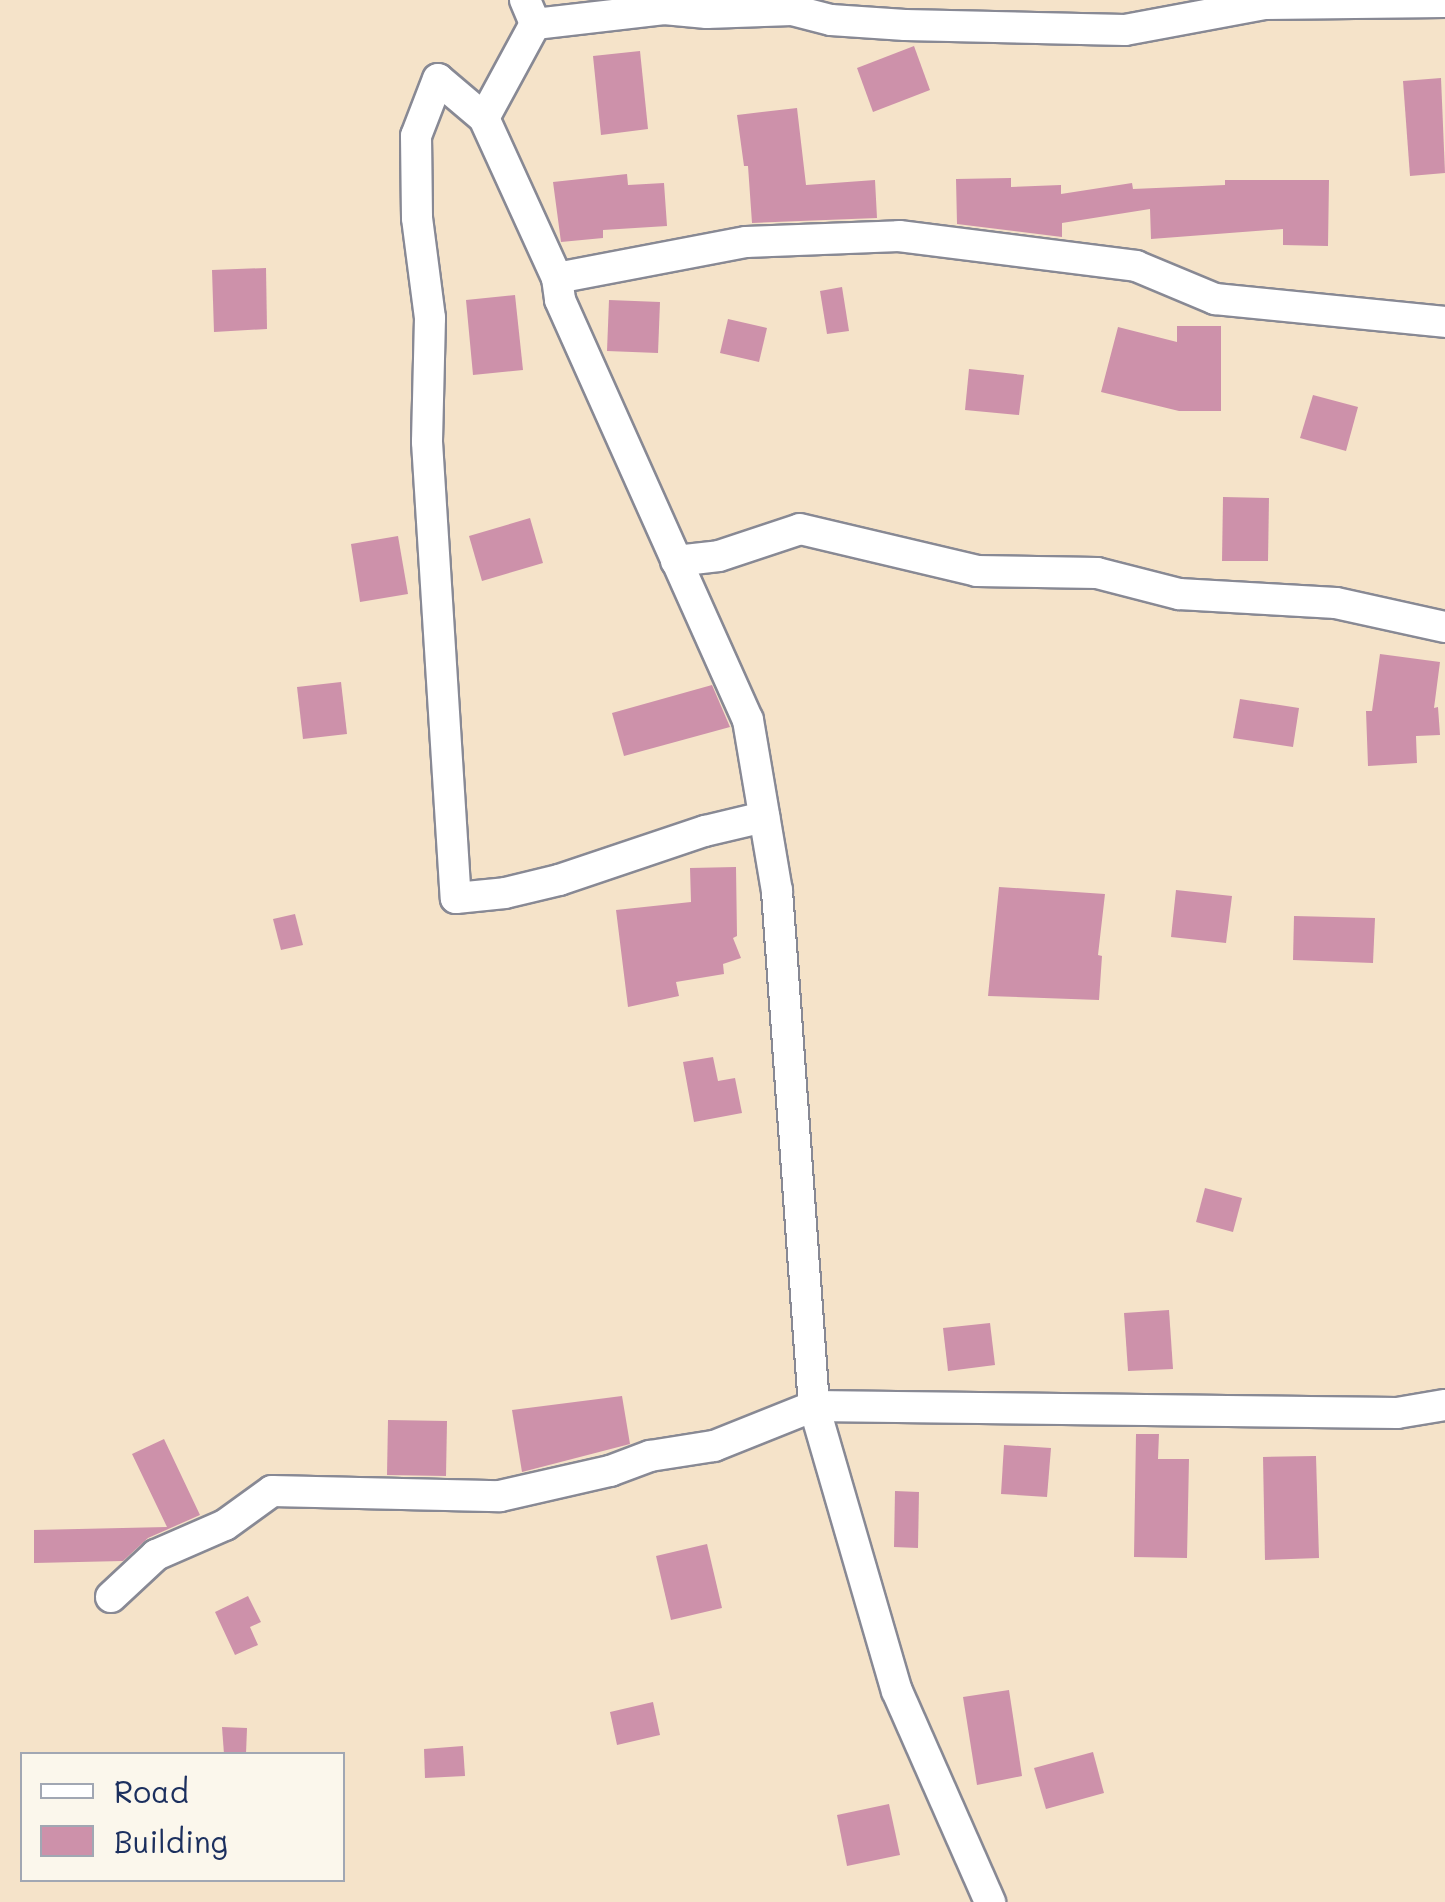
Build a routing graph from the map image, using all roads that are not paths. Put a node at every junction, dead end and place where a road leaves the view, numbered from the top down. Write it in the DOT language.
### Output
graph roads {
  1 [pos="1445,2"];
  2 [pos="530,12"];
  3 [pos="484,118"];
  4 [pos="557,278"];
  5 [pos="1445,322"];
  6 [pos="676,562"];
  7 [pos="1445,627"];
  8 [pos="764,817"];
  9 [pos="814,1406"];
  10 [pos="1445,1406"];
  11 [pos="112,1597"];
  12 [pos="990,1902"];
  1 -- 2 [label="street"];
  2 -- 3 [label="street"];
  3 -- 4 [label="street"];
  3 -- 8 [label="street"];
  4 -- 5 [label="street"];
  4 -- 6 [label="street"];
  6 -- 7 [label="street"];
  6 -- 8 [label="street"];
  8 -- 9 [label="street"];
  9 -- 10 [label="street"];
  9 -- 11 [label="street"];
  9 -- 12 [label="street"];
}
